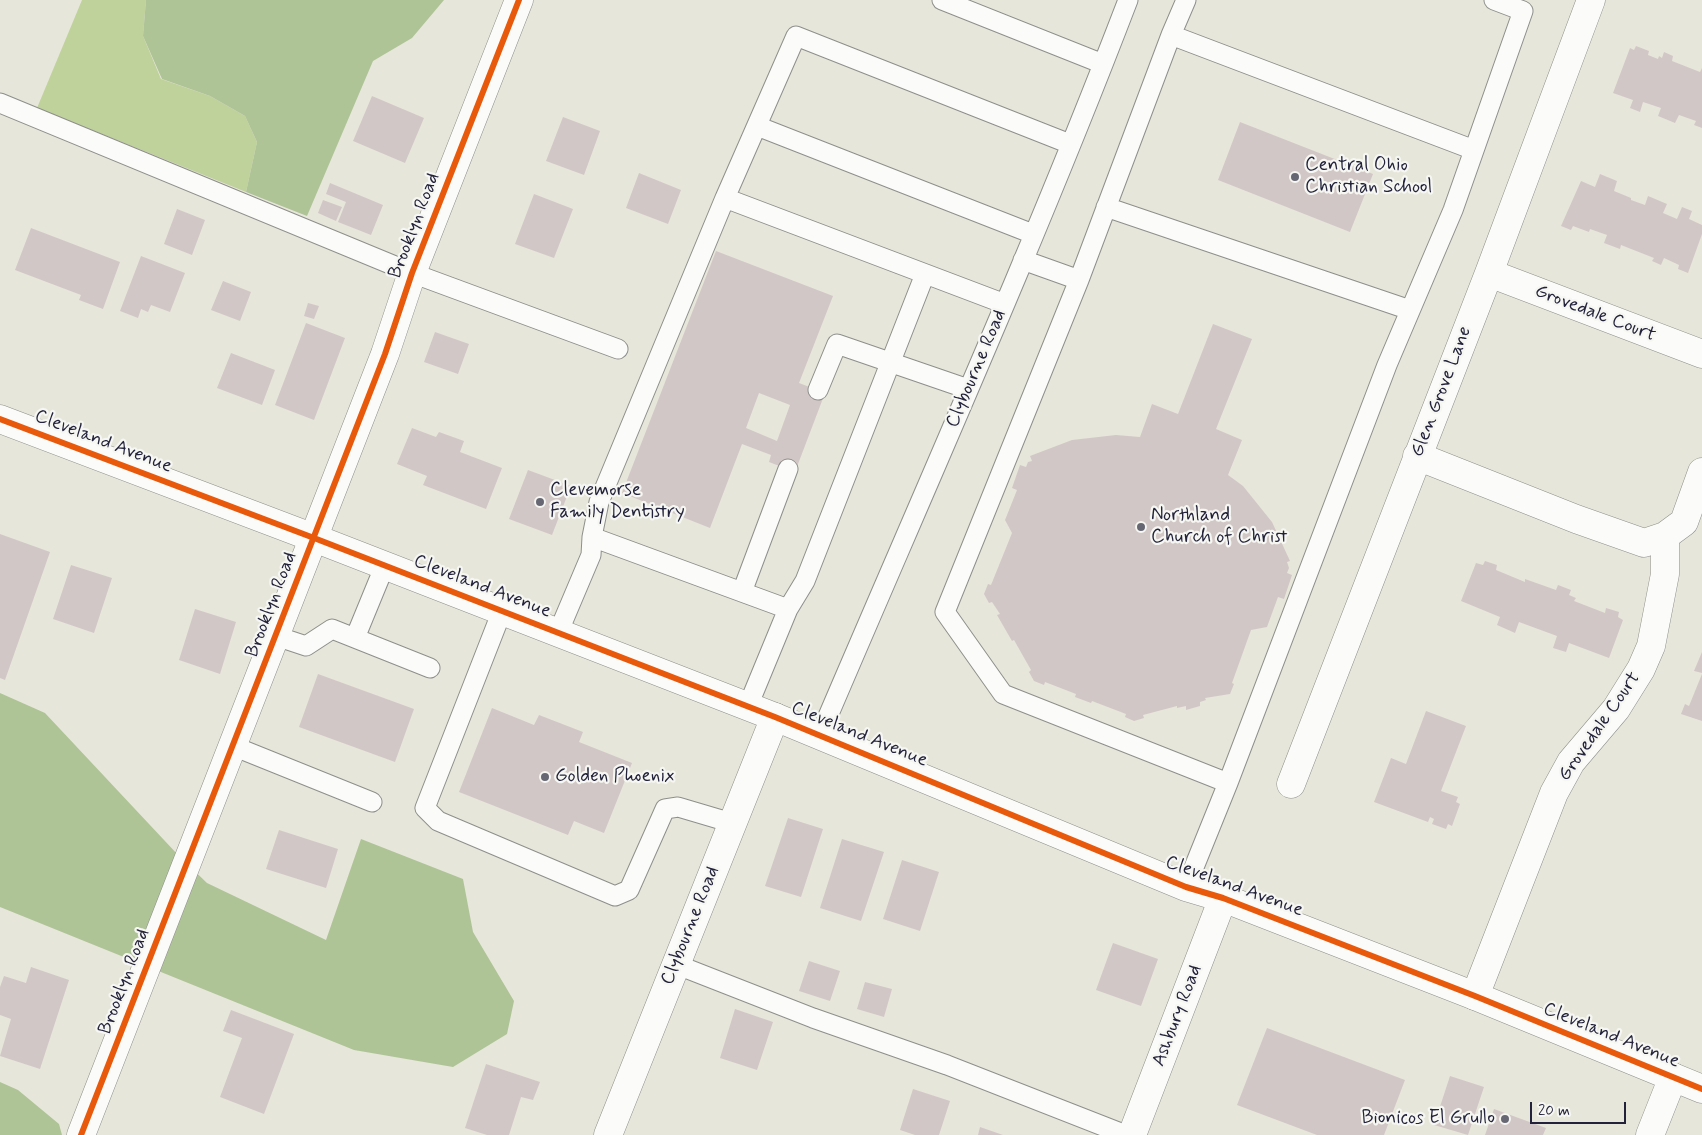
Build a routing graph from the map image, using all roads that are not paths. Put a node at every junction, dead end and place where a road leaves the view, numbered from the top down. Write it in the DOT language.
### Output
graph roads {
  1 [pos="519,0"];
  2 [pos="942,0"];
  3 [pos="1128,0"];
  4 [pos="1186,0"];
  5 [pos="1494,0"];
  6 [pos="1591,0"];
  7 [pos="1171,34"];
  8 [pos="1103,64"];
  9 [pos="0,104"];
  10 [pos="757,126"];
  11 [pos="1070,144"];
  12 [pos="1474,150"];
  13 [pos="725,198"];
  14 [pos="1106,207"];
  15 [pos="1034,234"];
  16 [pos="1023,260"];
  17 [pos="412,272"];
  18 [pos="1489,273"];
  19 [pos="925,274"];
  20 [pos="1079,280"];
  21 [pos="1004,304"];
  22 [pos="1410,310"];
  23 [pos="618,349"];
  24 [pos="1702,354"];
  25 [pos="890,362"];
  26 [pos="968,389"];
  27 [pos="818,390"];
  28 [pos="2,426"];
  29 [pos="1418,456"];
  30 [pos="788,470"];
  31 [pos="1702,472"];
  32 [pos="1666,536"];
  33 [pos="592,537"];
  34 [pos="314,538"];
  35 [pos="385,565"];
  36 [pos="742,592"];
  37 [pos="788,610"];
  38 [pos="502,611"];
  39 [pos="558,633"];
  40 [pos="276,636"];
  41 [pos="355,638"];
  42 [pos="430,668"];
  43 [pos="748,706"];
  44 [pos="775,717"];
  45 [pos="820,735"];
  46 [pos="233,746"];
  47 [pos="1228,783"];
  48 [pos="1291,784"];
  49 [pos="372,802"];
  50 [pos="732,823"];
  51 [pos="1186,887"];
  52 [pos="1223,898"];
  53 [pos="675,964"];
  54 [pos="1475,996"];
  55 [pos="1673,1077"];
  56 [pos="1702,1088"];
  57 [pos="81,1135"];
  58 [pos="608,1135"];
  59 [pos="1126,1135"];
  60 [pos="1132,1135"];
  61 [pos="1650,1135"];
  1 -- 17 [label="street, Brooklyn Road"];
  2 -- 8 [label="lane"];
  3 -- 8 [label="lane, Clybourne Road"];
  4 -- 7 [label="lane"];
  5 -- 12 [label="lane"];
  6 -- 18 [label="street, Glen Grove Lane"];
  7 -- 12 [label="lane"];
  7 -- 14 [label="lane"];
  8 -- 11 [label="lane, Clybourne Road"];
  9 -- 17 [label="lane"];
  10 -- 11 [label="lane"];
  10 -- 13 [label="lane"];
  10 -- 15 [label="lane"];
  11 -- 15 [label="lane, Clybourne Road"];
  12 -- 22 [label="lane"];
  13 -- 19 [label="lane"];
  13 -- 33 [label="lane"];
  14 -- 20 [label="lane"];
  14 -- 22 [label="lane"];
  15 -- 16 [label="lane, Clybourne Road"];
  16 -- 20 [label="lane"];
  16 -- 21 [label="lane, Clybourne Road"];
  17 -- 23 [label="lane"];
  17 -- 34 [label="street, Brooklyn Road"];
  18 -- 24 [label="street, Grovedale Court"];
  18 -- 29 [label="street, Glen Grove Lane"];
  19 -- 21 [label="lane"];
  19 -- 25 [label="lane"];
  20 -- 47 [label="lane"];
  21 -- 26 [label="lane, Clybourne Road"];
  22 -- 47 [label="lane"];
  25 -- 26 [label="lane"];
  25 -- 27 [label="lane"];
  25 -- 37 [label="lane"];
  26 -- 45 [label="lane, Clybourne Road"];
  28 -- 34 [label="street, Cleveland Avenue"];
  29 -- 32 [label="street"];
  29 -- 48 [label="street, Glen Grove Lane"];
  30 -- 36 [label="lane"];
  31 -- 32 [label="street"];
  32 -- 54 [label="street, Grovedale Court"];
  33 -- 36 [label="lane"];
  33 -- 39 [label="lane"];
  34 -- 35 [label="street, Cleveland Avenue"];
  34 -- 40 [label="street, Brooklyn Road"];
  35 -- 38 [label="street, Cleveland Avenue"];
  35 -- 41 [label="lane"];
  36 -- 37 [label="lane"];
  37 -- 43 [label="lane"];
  38 -- 39 [label="street, Cleveland Avenue"];
  38 -- 50 [label="lane"];
  39 -- 43 [label="street, Cleveland Avenue"];
  40 -- 41 [label="lane"];
  40 -- 46 [label="street, Brooklyn Road"];
  41 -- 42 [label="lane"];
  43 -- 44 [label="street, Cleveland Avenue"];
  44 -- 45 [label="street, Cleveland Avenue"];
  44 -- 50 [label="street, Clybourne Road"];
  45 -- 51 [label="street, Cleveland Avenue"];
  46 -- 49 [label="lane"];
  46 -- 57 [label="street, Brooklyn Road"];
  47 -- 51 [label="lane"];
  50 -- 53 [label="street, Clybourne Road"];
  51 -- 52 [label="street, Cleveland Avenue"];
  52 -- 54 [label="street, Cleveland Avenue"];
  52 -- 60 [label="street, Ashbury Road"];
  53 -- 58 [label="street, Clybourne Road"];
  53 -- 59 [label="lane"];
  54 -- 55 [label="street, Cleveland Avenue"];
  55 -- 56 [label="street, Cleveland Avenue"];
  55 -- 61 [label="street"];
}
